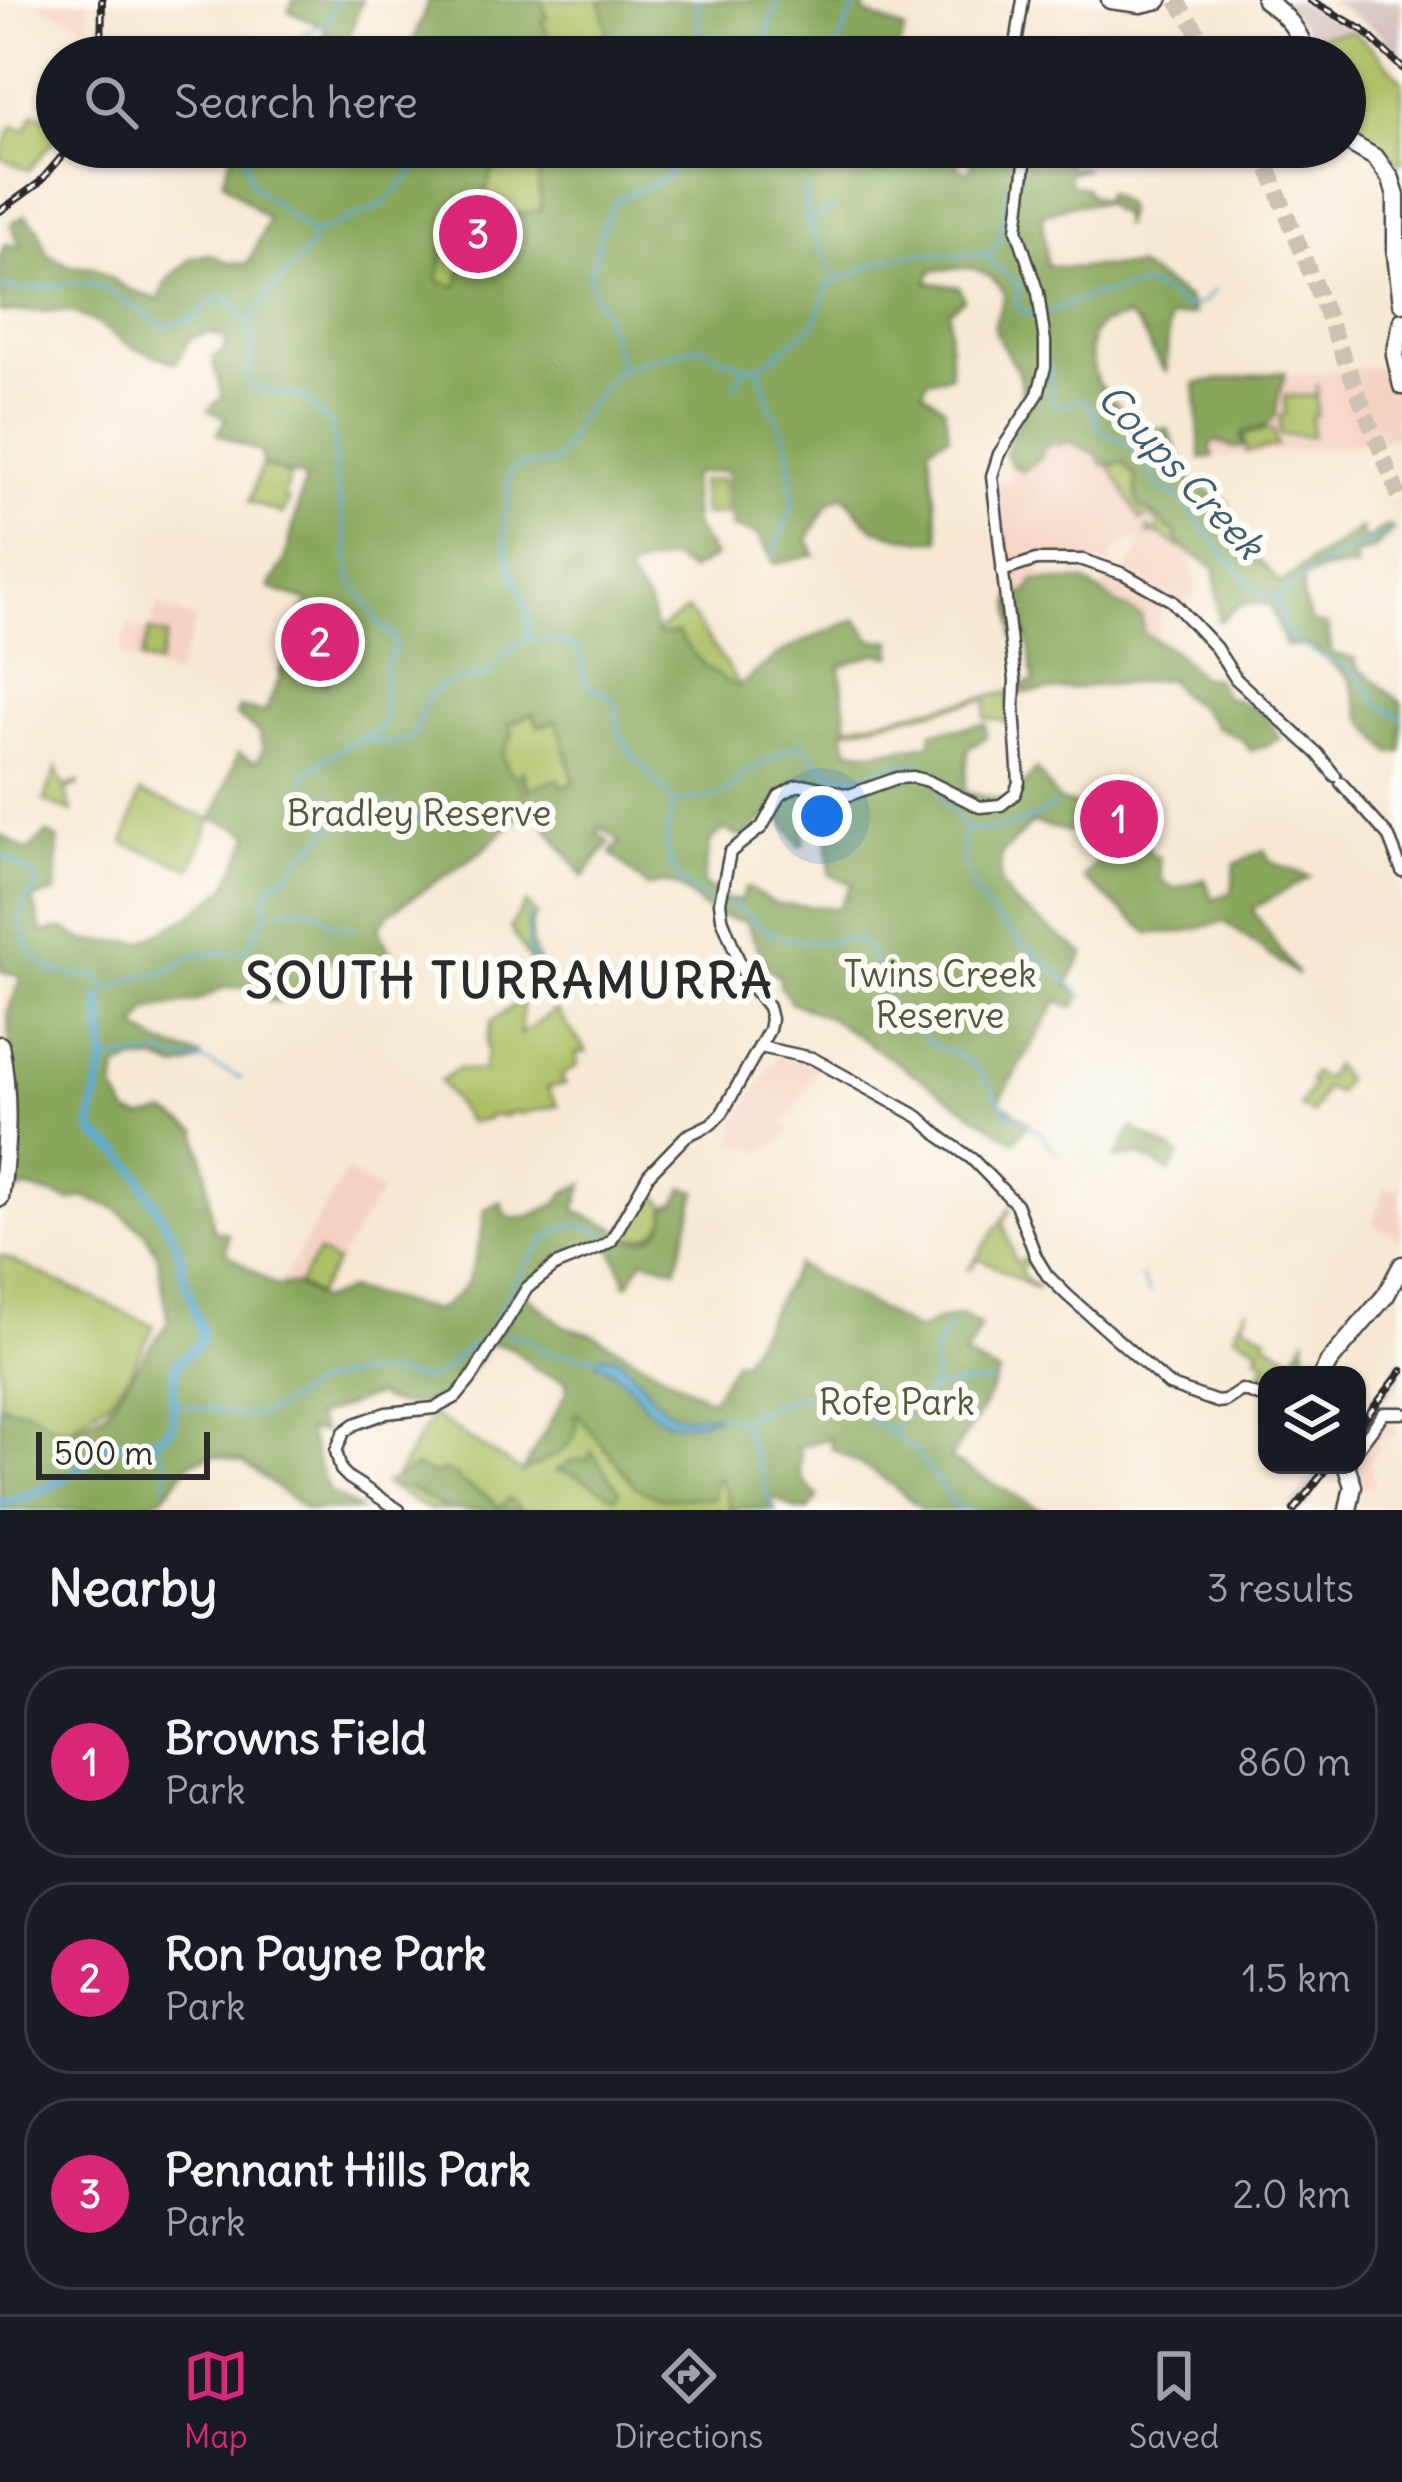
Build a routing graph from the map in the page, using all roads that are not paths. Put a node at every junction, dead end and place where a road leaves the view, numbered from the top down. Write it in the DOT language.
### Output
graph roads {
  1 [pos="1024,0"];
  2 [pos="1109,0"];
  3 [pos="1159,0"];
  4 [pos="1268,0"];
  5 [pos="1018,36"];
  6 [pos="1302,36"];
  7 [pos="1366,148"];
  8 [pos="1366,151"];
  9 [pos="1024,168"];
  10 [pos="1402,281"];
  11 [pos="1402,303"];
  12 [pos="1402,321"];
  13 [pos="1402,339"];
  14 [pos="1402,374"];
  15 [pos="1402,386"];
  16 [pos="1004,570"];
  17 [pos="1402,871"];
  18 [pos="0,1045"];
  19 [pos="760,1047"];
  20 [pos="0,1075"];
  21 [pos="0,1168"];
  22 [pos="0,1198"];
  23 [pos="1402,1269"];
  24 [pos="1327,1366"];
  25 [pos="1258,1396"];
  26 [pos="1402,1413"];
  27 [pos="1366,1437"];
  28 [pos="1350,1474"];
  29 [pos="399,1510"];
  30 [pos="1350,1510"];
  1 -- 5 [label="main road"];
  2 -- 3 [label="highway"];
  4 -- 6 [label="highway"];
  7 -- 10 [label="highway"];
  8 -- 11 [label="highway"];
  9 -- 16 [label="main road"];
  12 -- 15 [label="highway"];
  13 -- 14 [label="highway"];
  16 -- 17 [label="main road"];
  16 -- 19 [label="main road"];
  18 -- 22 [label="highway"];
  19 -- 25 [label="main road"];
  19 -- 29 [label="main road"];
  20 -- 21 [label="highway"];
  23 -- 24 [label="highway"];
  26 -- 27 [label="main road"];
  28 -- 30 [label="highway"];
}
